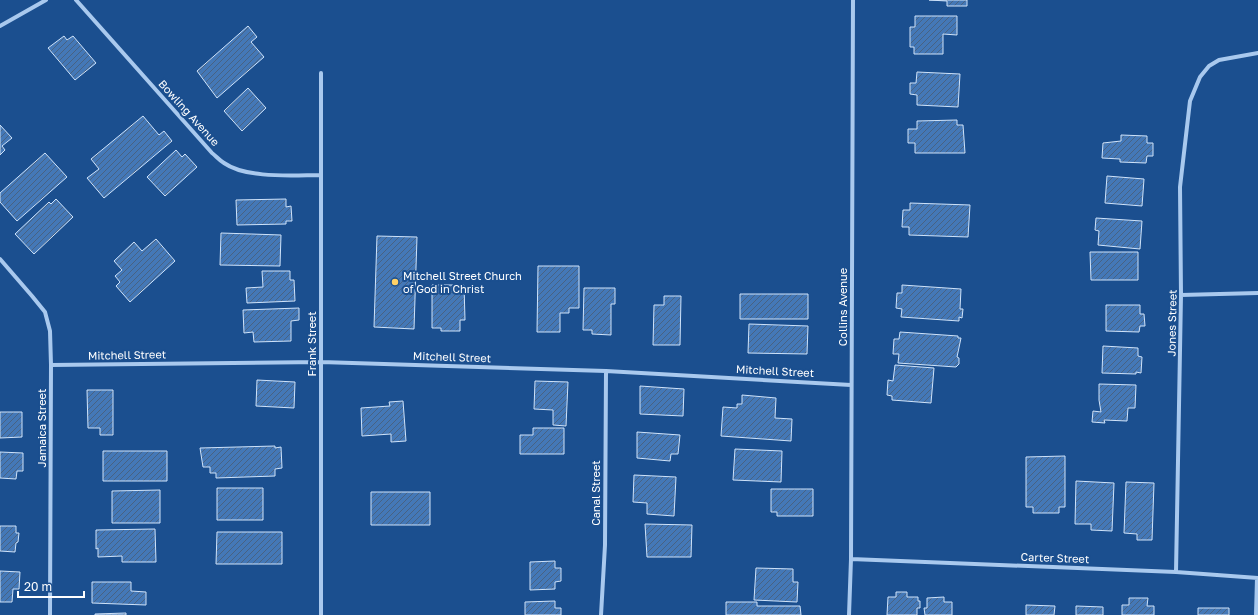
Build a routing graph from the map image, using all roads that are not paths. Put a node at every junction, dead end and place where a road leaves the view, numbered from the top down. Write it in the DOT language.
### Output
graph roads {
  1 [pos="46,0"];
  2 [pos="76,0"];
  3 [pos="853,0"];
  4 [pos="0,26"];
  5 [pos="1258,53"];
  6 [pos="321,72"];
  7 [pos="321,175"];
  8 [pos="0,259"];
  9 [pos="1258,293"];
  10 [pos="1181,295"];
  11 [pos="321,362"];
  12 [pos="51,365"];
  13 [pos="606,371"];
  14 [pos="851,385"];
  15 [pos="851,559"];
  16 [pos="1176,572"];
  17 [pos="1257,578"];
  18 [pos="50,615"];
  19 [pos="321,615"];
  20 [pos="601,615"];
  21 [pos="849,615"];
  22 [pos="1256,615"];
  1 -- 4 [label="street"];
  2 -- 7 [label="street, Bowling Avenue"];
  3 -- 14 [label="street, Collins Avenue"];
  5 -- 10 [label="street, Jones Street"];
  6 -- 7 [label="street, Frank Street"];
  7 -- 11 [label="street, Frank Street"];
  8 -- 12 [label="street, Jamaica Street"];
  9 -- 10 [label="street"];
  10 -- 16 [label="street, Jones Street"];
  11 -- 12 [label="street, Mitchell Street"];
  11 -- 13 [label="street, Mitchell Street"];
  11 -- 19 [label="street, Frank Street"];
  12 -- 18 [label="street, Jamaica Street"];
  13 -- 14 [label="street, Mitchell Street"];
  13 -- 20 [label="street, Canal Street"];
  14 -- 15 [label="street, Collins Avenue"];
  15 -- 16 [label="street, Carter Street"];
  15 -- 21 [label="street, Collins Avenue"];
  16 -- 17 [label="street, Carter Street"];
  17 -- 22 [label="street"];
}
